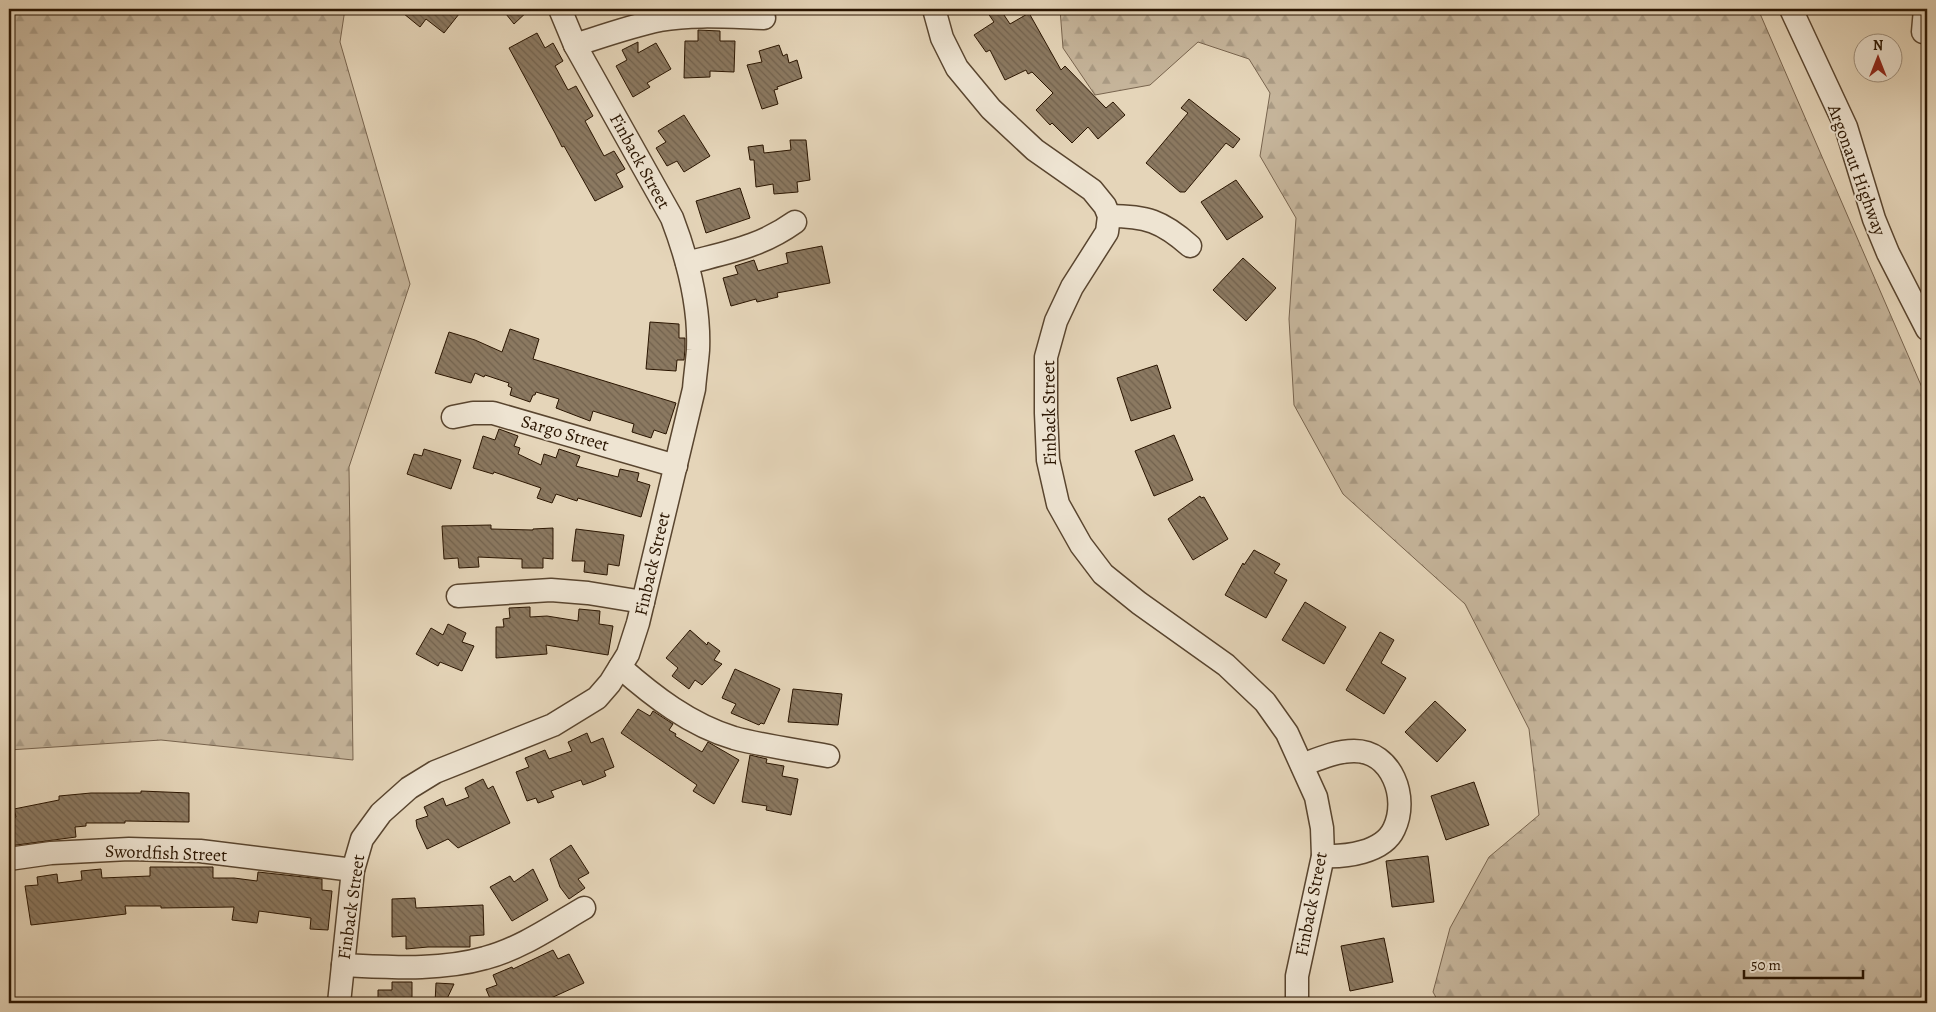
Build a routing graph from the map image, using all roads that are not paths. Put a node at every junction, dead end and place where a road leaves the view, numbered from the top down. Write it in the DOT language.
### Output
graph roads {
  1 [pos="560,9"];
  2 [pos="934,9"];
  3 [pos="1791,9"];
  4 [pos="1925,9"];
  5 [pos="764,18"];
  6 [pos="1923,32"];
  7 [pos="574,44"];
  8 [pos="1108,216"];
  9 [pos="795,222"];
  10 [pos="1190,246"];
  11 [pos="687,262"];
  12 [pos="1927,329"];
  13 [pos="453,417"];
  14 [pos="676,466"];
  15 [pos="458,596"];
  16 [pos="643,602"];
  17 [pos="620,667"];
  18 [pos="828,756"];
  19 [pos="1302,764"];
  20 [pos="1323,856"];
  21 [pos="9,859"];
  22 [pos="353,870"];
  23 [pos="584,908"];
  24 [pos="343,965"];
  25 [pos="339,1003"];
  26 [pos="1297,1003"];
  1 -- 7 [label="street, Finback Street"];
  2 -- 8 [label="street"];
  3 -- 12 [label="street, Argonaut Highway"];
  4 -- 6 [label="street"];
  5 -- 7 [label="street"];
  7 -- 11 [label="street, Finback Street"];
  8 -- 10 [label="street"];
  8 -- 19 [label="street, Finback Street"];
  9 -- 11 [label="street"];
  11 -- 14 [label="street, Finback Street"];
  13 -- 14 [label="street, Sargo Street"];
  14 -- 16 [label="street, Finback Street"];
  15 -- 16 [label="street"];
  16 -- 17 [label="street, Finback Street"];
  17 -- 18 [label="street"];
  17 -- 22 [label="street, Finback Street"];
  19 -- 20 [label="street, Finback Street"];
  19 -- 20 [label="street"];
  20 -- 26 [label="street, Finback Street"];
  21 -- 22 [label="street, Swordfish Street"];
  22 -- 24 [label="street, Finback Street"];
  23 -- 24 [label="street"];
  24 -- 25 [label="street, Finback Street"];
}
